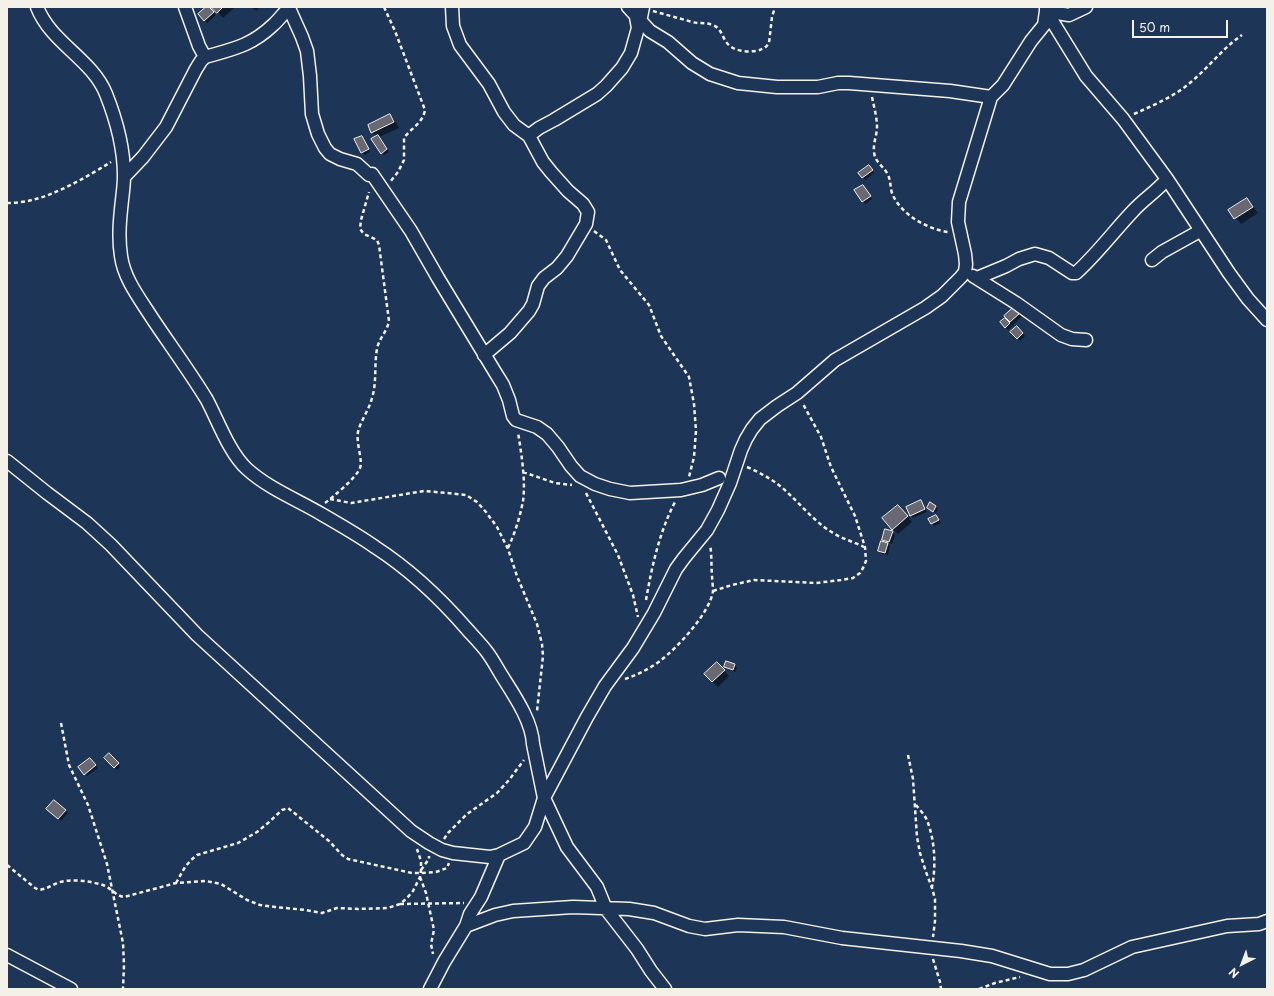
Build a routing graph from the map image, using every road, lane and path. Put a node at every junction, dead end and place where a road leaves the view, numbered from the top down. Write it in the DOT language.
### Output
graph roads {
  1 [pos="37,7"];
  2 [pos="185,7"];
  3 [pos="384,7"];
  4 [pos="452,7"];
  5 [pos="628,7"];
  6 [pos="775,7"];
  7 [pos="1086,7"];
  8 [pos="289,8"];
  9 [pos="1046,9"];
  10 [pos="641,10"];
  11 [pos="1242,35"];
  12 [pos="205,57"];
  13 [pos="870,85"];
  14 [pos="991,97"];
  15 [pos="1123,119"];
  16 [pos="527,134"];
  17 [pos="122,155"];
  18 [pos="372,174"];
  19 [pos="124,177"];
  20 [pos="1167,179"];
  21 [pos="383,190"];
  22 [pos="7,203"];
  23 [pos="586,224"];
  24 [pos="1198,226"];
  25 [pos="959,229"];
  26 [pos="1152,260"];
  27 [pos="965,272"];
  28 [pos="977,278"];
  29 [pos="1267,319"];
  30 [pos="1086,340"];
  31 [pos="484,354"];
  32 [pos="797,393"];
  33 [pos="516,420"];
  34 [pos="7,461"];
  35 [pos="737,462"];
  36 [pos="523,472"];
  37 [pos="719,478"];
  38 [pos="576,485"];
  39 [pos="681,490"];
  40 [pos="585,491"];
  41 [pos="330,500"];
  42 [pos="316,510"];
  43 [pos="707,530"];
  44 [pos="865,547"];
  45 [pos="508,549"];
  46 [pos="713,591"];
  47 [pos="646,601"];
  48 [pos="639,624"];
  49 [pos="605,686"];
  50 [pos="536,714"];
  51 [pos="61,723"];
  52 [pos="533,744"];
  53 [pos="908,755"];
  54 [pos="544,798"];
  55 [pos="916,805"];
  56 [pos="411,831"];
  57 [pos="429,843"];
  58 [pos="453,853"];
  59 [pos="499,855"];
  60 [pos="7,865"];
  61 [pos="421,873"];
  62 [pos="420,878"];
  63 [pos="176,883"];
  64 [pos="932,888"];
  65 [pos="112,890"];
  66 [pos="481,897"];
  67 [pos="400,904"];
  68 [pos="429,904"];
  69 [pos="606,909"];
  70 [pos="1267,921"];
  71 [pos="466,926"];
  72 [pos="930,949"];
  73 [pos="433,954"];
  74 [pos="7,955"];
  75 [pos="1034,970"];
  76 [pos="71,989"];
  77 [pos="123,989"];
  78 [pos="430,989"];
  79 [pos="665,989"];
  80 [pos="941,989"];
  81 [pos="979,989"];
  1 -- 17 [label="street"];
  2 -- 12 [label="street"];
  3 -- 21 [label="path"];
  4 -- 16 [label="street"];
  5 -- 10 [label="street"];
  6 -- 10 [label="path"];
  7 -- 9 [label="street"];
  8 -- 12 [label="street"];
  8 -- 18 [label="street"];
  9 -- 14 [label="street"];
  9 -- 15 [label="street"];
  10 -- 13 [label="street"];
  10 -- 16 [label="street"];
  11 -- 15 [label="path"];
  12 -- 19 [label="street"];
  13 -- 14 [label="street"];
  13 -- 25 [label="path"];
  14 -- 25 [label="street"];
  15 -- 20 [label="street"];
  16 -- 23 [label="street"];
  17 -- 19 [label="street"];
  17 -- 22 [label="path"];
  18 -- 21 [label="street"];
  18 -- 41 [label="path"];
  19 -- 42 [label="street"];
  20 -- 24 [label="street"];
  20 -- 28 [label="street"];
  21 -- 31 [label="street"];
  23 -- 31 [label="street"];
  23 -- 39 [label="path"];
  24 -- 26 [label="street"];
  24 -- 29 [label="street"];
  25 -- 27 [label="street"];
  27 -- 28 [label="street"];
  27 -- 32 [label="street"];
  28 -- 30 [label="street"];
  31 -- 33 [label="street"];
  32 -- 35 [label="street"];
  32 -- 44 [label="path"];
  33 -- 36 [label="path"];
  33 -- 39 [label="street"];
  34 -- 56 [label="street"];
  35 -- 43 [label="street"];
  35 -- 44 [label="path"];
  36 -- 38 [label="path"];
  36 -- 45 [label="path"];
  37 -- 39 [label="street"];
  39 -- 47 [label="path"];
  40 -- 48 [label="path"];
  41 -- 42 [label="path"];
  41 -- 45 [label="path"];
  42 -- 52 [label="street"];
  43 -- 46 [label="path"];
  43 -- 49 [label="street"];
  44 -- 46 [label="path"];
  45 -- 50 [label="path"];
  46 -- 49 [label="path"];
  49 -- 54 [label="street"];
  51 -- 65 [label="path"];
  52 -- 54 [label="street"];
  52 -- 57 [label="path"];
  53 -- 55 [label="path"];
  54 -- 59 [label="street"];
  54 -- 69 [label="street"];
  55 -- 64 [label="path"];
  55 -- 64 [label="path"];
  56 -- 57 [label="street"];
  56 -- 61 [label="path"];
  57 -- 58 [label="street"];
  58 -- 59 [label="street"];
  58 -- 61 [label="path"];
  59 -- 66 [label="street"];
  60 -- 65 [label="path"];
  61 -- 62 [label="path"];
  61 -- 63 [label="path"];
  62 -- 67 [label="path"];
  62 -- 68 [label="path"];
  63 -- 65 [label="path"];
  63 -- 67 [label="path"];
  64 -- 72 [label="path"];
  65 -- 77 [label="path"];
  66 -- 68 [label="path"];
  66 -- 71 [label="street"];
  67 -- 68 [label="path"];
  68 -- 73 [label="path"];
  69 -- 71 [label="street"];
  69 -- 72 [label="street"];
  69 -- 79 [label="street"];
  70 -- 75 [label="street"];
  71 -- 78 [label="street"];
  72 -- 75 [label="street"];
  72 -- 80 [label="path"];
  74 -- 76 [label="street"];
  75 -- 81 [label="path"];
}
